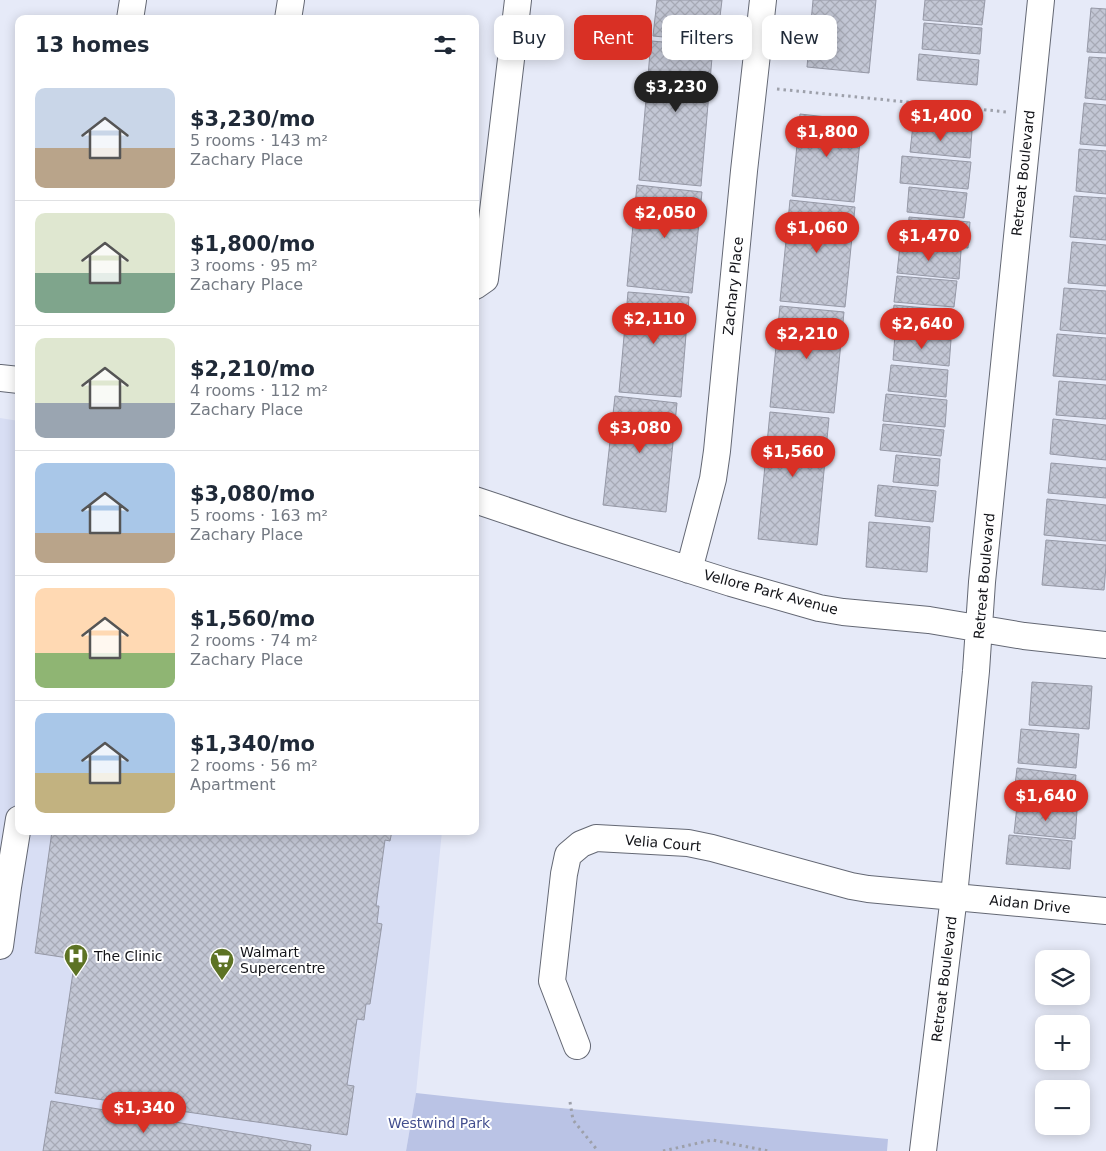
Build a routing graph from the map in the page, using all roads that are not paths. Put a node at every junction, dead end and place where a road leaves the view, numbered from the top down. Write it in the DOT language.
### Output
graph roads {
  1 [pos="133,0"];
  2 [pos="291,0"];
  3 [pos="518,0"];
  4 [pos="763,0"];
  5 [pos="1041,0"];
  6 [pos="131,15"];
  7 [pos="289,15"];
  8 [pos="479,283"];
  9 [pos="0,378"];
  10 [pos="15,380"];
  11 [pos="479,501"];
  12 [pos="688,570"];
  13 [pos="979,628"];
  14 [pos="1106,645"];
  15 [pos="16,835"];
  16 [pos="954,896"];
  17 [pos="1106,911"];
  18 [pos="0,946"];
  19 [pos="577,1046"];
  20 [pos="923,1151"];
  1 -- 6 [label="street"];
  2 -- 7 [label="street"];
  3 -- 8 [label="street"];
  4 -- 12 [label="street, Zachary Place"];
  5 -- 13 [label="street, Retreat Boulevard"];
  9 -- 10 [label="street"];
  11 -- 12 [label="street, Vellore Park Avenue"];
  12 -- 13 [label="street, Vellore Park Avenue"];
  13 -- 14 [label="street, Vellore Park Avenue"];
  13 -- 16 [label="street, Retreat Boulevard"];
  15 -- 18 [label="street"];
  16 -- 17 [label="street, Aidan Drive"];
  16 -- 19 [label="street, Velia Court"];
  16 -- 20 [label="street, Retreat Boulevard"];
}
